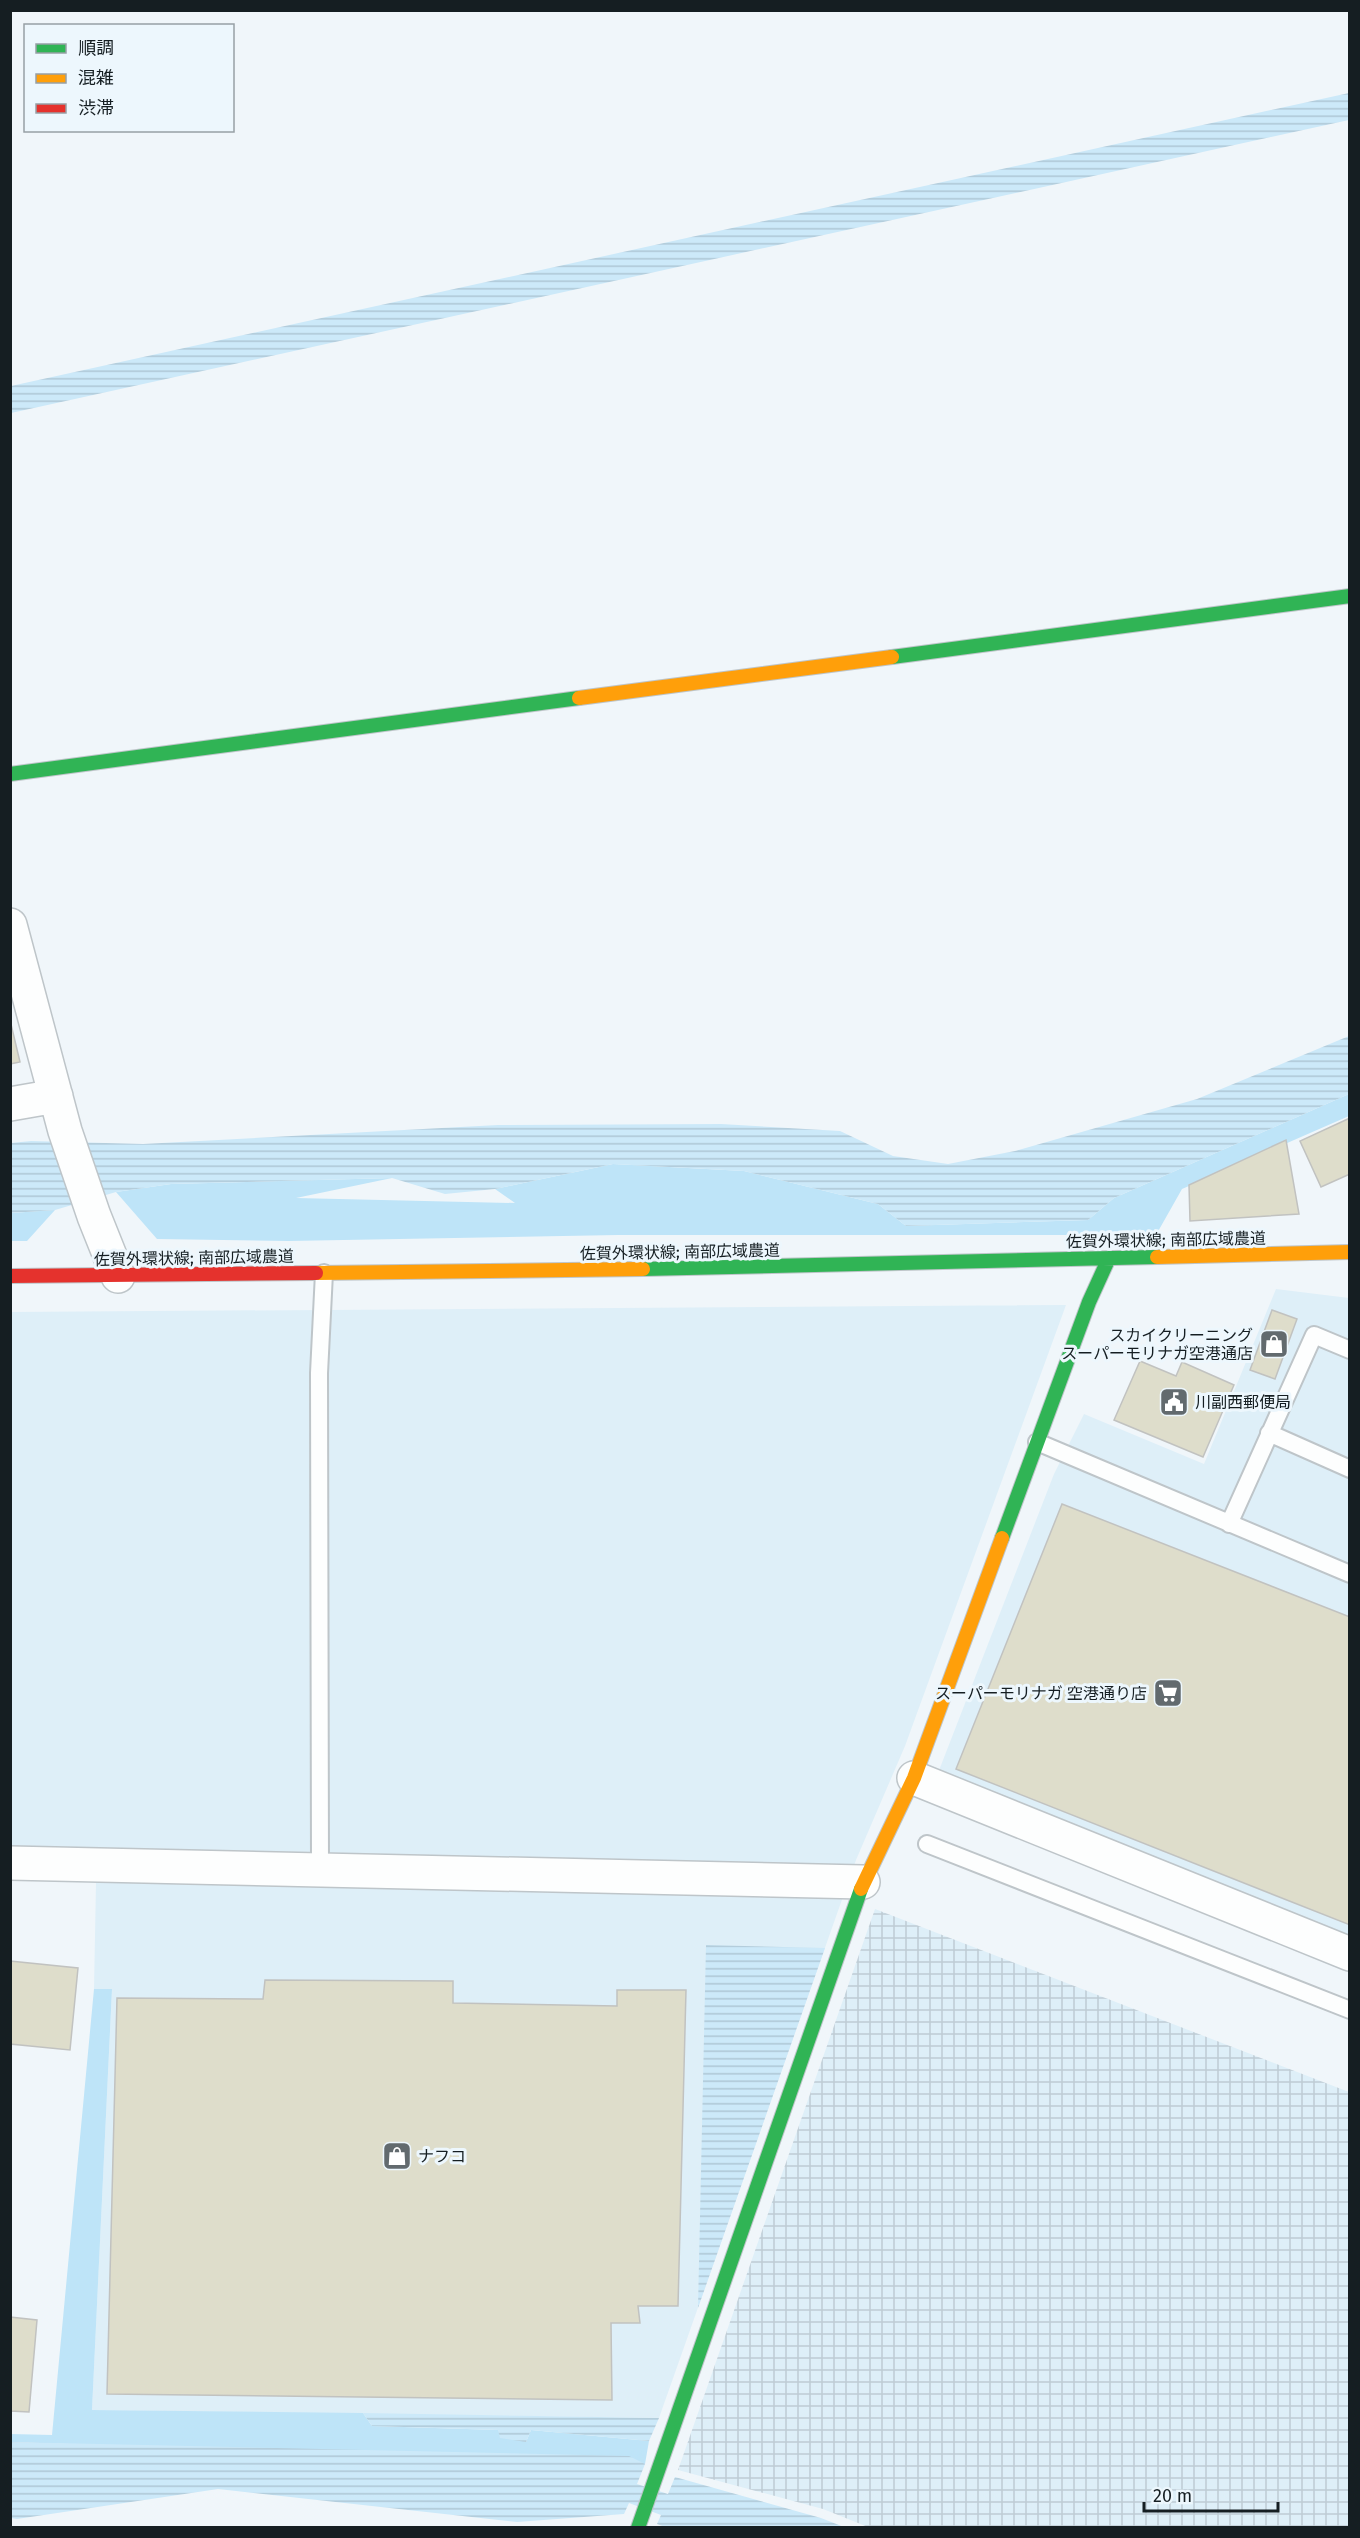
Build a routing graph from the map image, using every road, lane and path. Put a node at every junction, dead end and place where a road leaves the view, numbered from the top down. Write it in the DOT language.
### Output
graph roads {
  1 [pos="1350,596"];
  2 [pos="10,774"];
  3 [pos="10,925"];
  4 [pos="56,1096"];
  5 [pos="10,1104"];
  6 [pos="1350,1252"];
  7 [pos="1109,1258"];
  8 [pos="324,1274"];
  9 [pos="10,1276"];
  10 [pos="118,1276"];
  11 [pos="1350,1350"];
  12 [pos="1269,1433"];
  13 [pos="1037,1443"];
  14 [pos="1350,1469"];
  15 [pos="1228,1524"];
  16 [pos="1350,1574"];
  17 [pos="914,1778"];
  18 [pos="927,1844"];
  19 [pos="10,1863"];
  20 [pos="321,1870"];
  21 [pos="863,1882"];
  22 [pos="1350,1954"];
  23 [pos="1350,2010"];
  24 [pos="638,2528"];
  1 -- 2 [label="street"];
  3 -- 4 [label="street"];
  4 -- 5 [label="street"];
  4 -- 10 [label="street"];
  6 -- 7 [label="street, 佐賀外環状線; 南部広域農道"];
  7 -- 8 [label="street, 佐賀外環状線; 南部広域農道"];
  7 -- 13 [label="street"];
  8 -- 10 [label="street, 佐賀外環状線; 南部広域農道"];
  8 -- 20 [label="lane"];
  9 -- 10 [label="street, 佐賀外環状線; 南部広域農道"];
  11 -- 12 [label="lane"];
  12 -- 14 [label="lane"];
  12 -- 15 [label="lane"];
  13 -- 15 [label="lane"];
  13 -- 17 [label="street"];
  15 -- 16 [label="lane"];
  17 -- 21 [label="street"];
  17 -- 22 [label="street"];
  18 -- 23 [label="lane"];
  19 -- 20 [label="street"];
  20 -- 21 [label="street"];
  21 -- 24 [label="street"];
}
